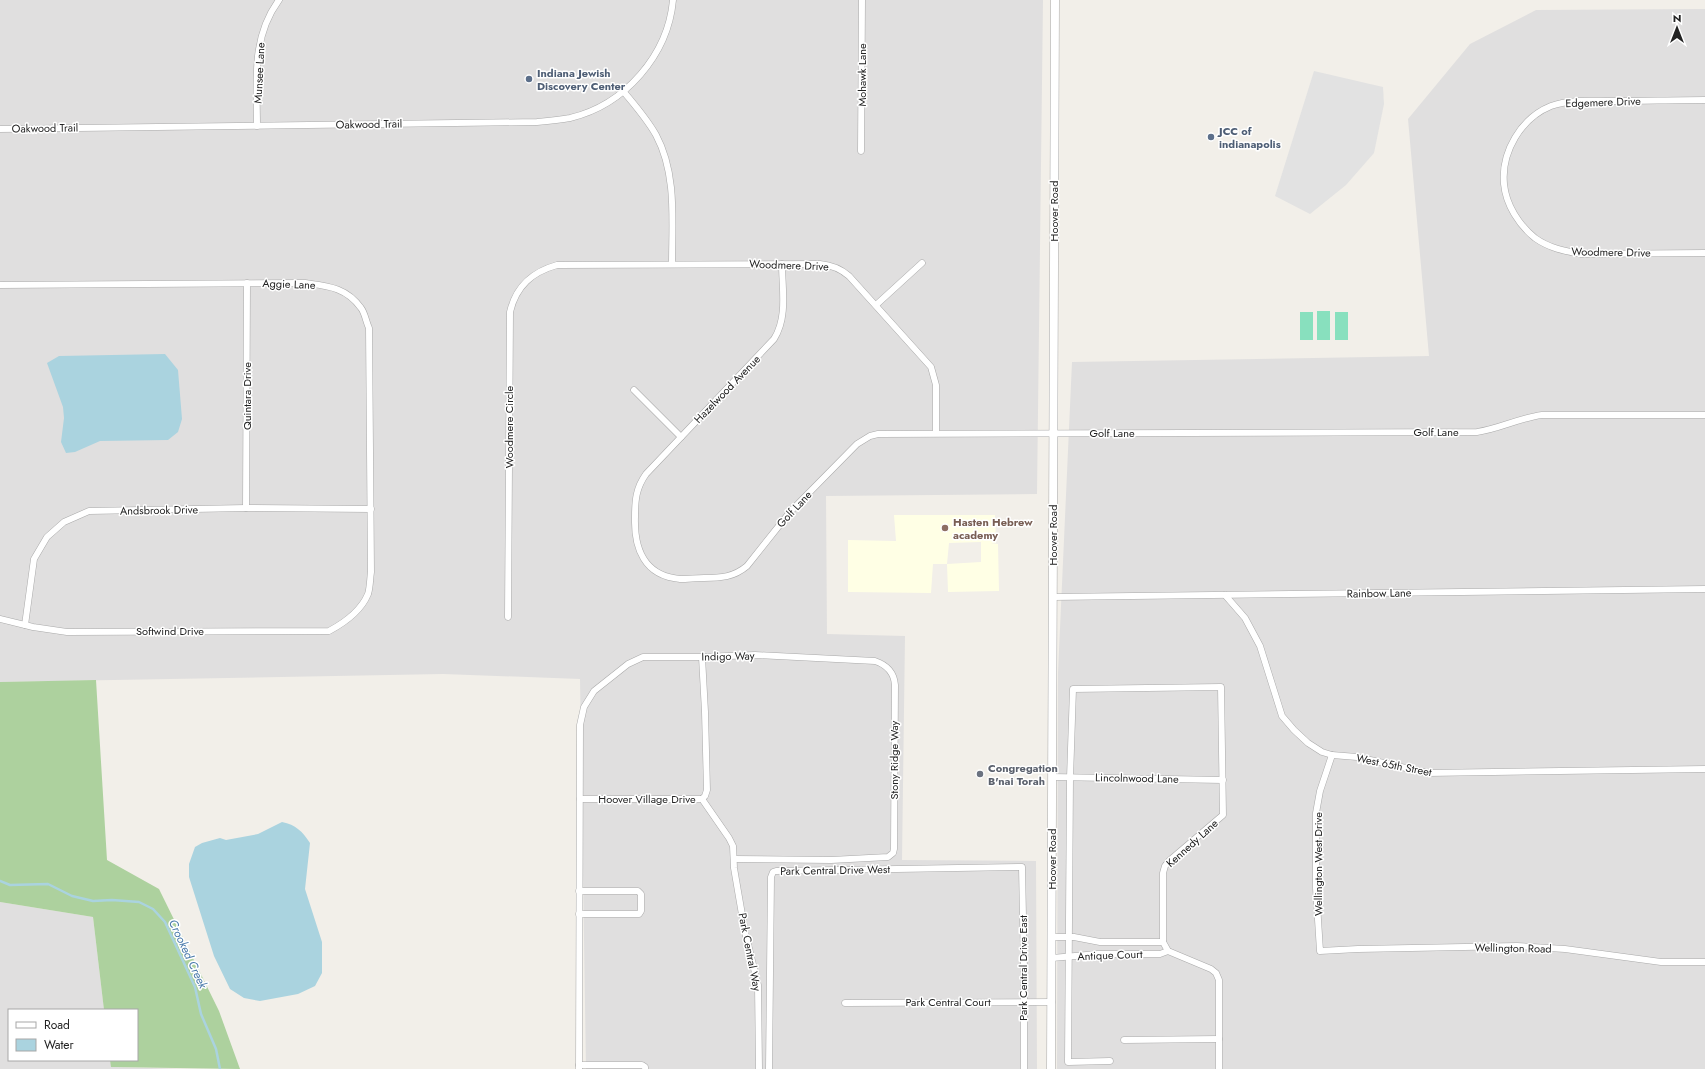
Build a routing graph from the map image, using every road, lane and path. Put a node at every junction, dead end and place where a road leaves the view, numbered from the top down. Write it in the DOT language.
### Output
graph roads {
  1 [pos="279,0"];
  2 [pos="673,0"];
  3 [pos="862,0"];
  4 [pos="1055,0"];
  5 [pos="623,91"];
  6 [pos="1705,100"];
  7 [pos="257,126"];
  8 [pos="0,129"];
  9 [pos="861,151"];
  10 [pos="1506,160"];
  11 [pos="1705,253"];
  12 [pos="922,263"];
  13 [pos="672,264"];
  14 [pos="782,264"];
  15 [pos="560,265"];
  16 [pos="247,283"];
  17 [pos="0,285"];
  18 [pos="876,305"];
  19 [pos="634,390"];
  20 [pos="1705,415"];
  21 [pos="936,433"];
  22 [pos="1053,434"];
  23 [pos="681,437"];
  24 [pos="635,499"];
  25 [pos="246,508"];
  26 [pos="371,509"];
  27 [pos="1705,589"];
  28 [pos="1225,595"];
  29 [pos="1053,597"];
  30 [pos="508,617"];
  31 [pos="0,619"];
  32 [pos="25,625"];
  33 [pos="340,625"];
  34 [pos="702,657"];
  35 [pos="887,667"];
  36 [pos="1073,689"];
  37 [pos="1332,755"];
  38 [pos="1705,769"];
  39 [pos="1052,778"];
  40 [pos="1070,778"];
  41 [pos="1223,780"];
  42 [pos="580,799"];
  43 [pos="702,799"];
  44 [pos="734,859"];
  45 [pos="1022,866"];
  46 [pos="579,891"];
  47 [pos="579,914"];
  48 [pos="1052,937"];
  49 [pos="1069,937"];
  50 [pos="1163,942"];
  51 [pos="1168,951"];
  52 [pos="1320,951"];
  53 [pos="1068,957"];
  54 [pos="1052,958"];
  55 [pos="1705,962"];
  56 [pos="1024,1002"];
  57 [pos="1052,1002"];
  58 [pos="844,1003"];
  59 [pos="1219,1039"];
  60 [pos="1124,1040"];
  61 [pos="1110,1061"];
  62 [pos="579,1067"];
  63 [pos="645,1069"];
  64 [pos="759,1069"];
  65 [pos="769,1069"];
  66 [pos="1024,1069"];
  67 [pos="1051,1069"];
  68 [pos="1219,1069"];
  1 -- 7 [label="street, Munsee Lane"];
  2 -- 5 [label="street, Oakwood Trail"];
  3 -- 9 [label="street, Mohawk Lane"];
  4 -- 22 [label="street, Hoover Road"];
  5 -- 7 [label="street, Oakwood Trail"];
  5 -- 13 [label="street"];
  6 -- 10 [label="street, Edgemere Drive"];
  7 -- 8 [label="street, Oakwood Trail"];
  10 -- 11 [label="street, Woodmere Drive"];
  12 -- 18 [label="street"];
  13 -- 14 [label="street, Woodmere Drive"];
  13 -- 15 [label="street, Woodmere Drive"];
  14 -- 18 [label="street, Woodmere Drive"];
  14 -- 23 [label="street, Hazelwood Avenue"];
  15 -- 30 [label="street, Woodmere Circle"];
  16 -- 17 [label="street, Aggie Lane"];
  16 -- 25 [label="street, Quintara Drive"];
  16 -- 26 [label="street, Aggie Lane"];
  18 -- 21 [label="street, Woodmere Drive"];
  19 -- 23 [label="street"];
  20 -- 22 [label="street, Golf Lane"];
  21 -- 22 [label="street, Golf Lane"];
  21 -- 24 [label="street, Golf Lane"];
  22 -- 29 [label="street, Hoover Road"];
  23 -- 24 [label="street, Hazelwood Avenue"];
  25 -- 26 [label="street, Andsbrook Drive"];
  25 -- 32 [label="street, Andsbrook Drive"];
  26 -- 33 [label="street, Aggie Lane"];
  27 -- 28 [label="street, Rainbow Lane"];
  28 -- 29 [label="street, Rainbow Lane"];
  28 -- 37 [label="street, West 65th Street"];
  29 -- 39 [label="street, Hoover Road"];
  31 -- 32 [label="street, Softwind Drive"];
  32 -- 33 [label="street, Softwind Drive"];
  34 -- 35 [label="street, Indigo Way"];
  34 -- 42 [label="street, Indigo Way"];
  34 -- 43 [label="street"];
  35 -- 44 [label="street, Stony Ridge Way"];
  36 -- 40 [label="street, Hoover Road"];
  36 -- 41 [label="street, Kennedy Lane"];
  37 -- 38 [label="street, West 65th Street"];
  37 -- 52 [label="street, Wellington West Drive"];
  39 -- 40 [label="street, Lincolnwood Lane"];
  39 -- 48 [label="street, Hoover Road"];
  40 -- 41 [label="street, Lincolnwood Lane"];
  40 -- 49 [label="street, Hoover Road"];
  41 -- 50 [label="street, Kennedy Lane"];
  42 -- 43 [label="street, Hoover Village Drive"];
  42 -- 46 [label="street"];
  43 -- 44 [label="street, Hoover Village Drive"];
  44 -- 64 [label="street, Park Central Way"];
  45 -- 56 [label="street, Park Central Drive East"];
  45 -- 65 [label="street, Park Central Drive West"];
  46 -- 47 [label="street"];
  46 -- 47 [label="street"];
  47 -- 62 [label="street"];
  48 -- 49 [label="street, Antique Court"];
  48 -- 54 [label="street, Hoover Road"];
  49 -- 50 [label="street, Antique Court"];
  49 -- 53 [label="street, Hoover Road"];
  50 -- 51 [label="street, Kennedy Lane"];
  51 -- 53 [label="street, Antique Court"];
  51 -- 59 [label="street"];
  52 -- 55 [label="street, Wellington Road"];
  53 -- 54 [label="street, Antique Court"];
  53 -- 61 [label="street, Hoover Road"];
  54 -- 57 [label="street, Hoover Road"];
  56 -- 57 [label="street, Park Central Court"];
  56 -- 58 [label="street, Park Central Court"];
  56 -- 66 [label="street, Park Central Drive East"];
  57 -- 67 [label="street, Hoover Road"];
  59 -- 60 [label="street"];
  59 -- 68 [label="street"];
  62 -- 63 [label="street"];
}
